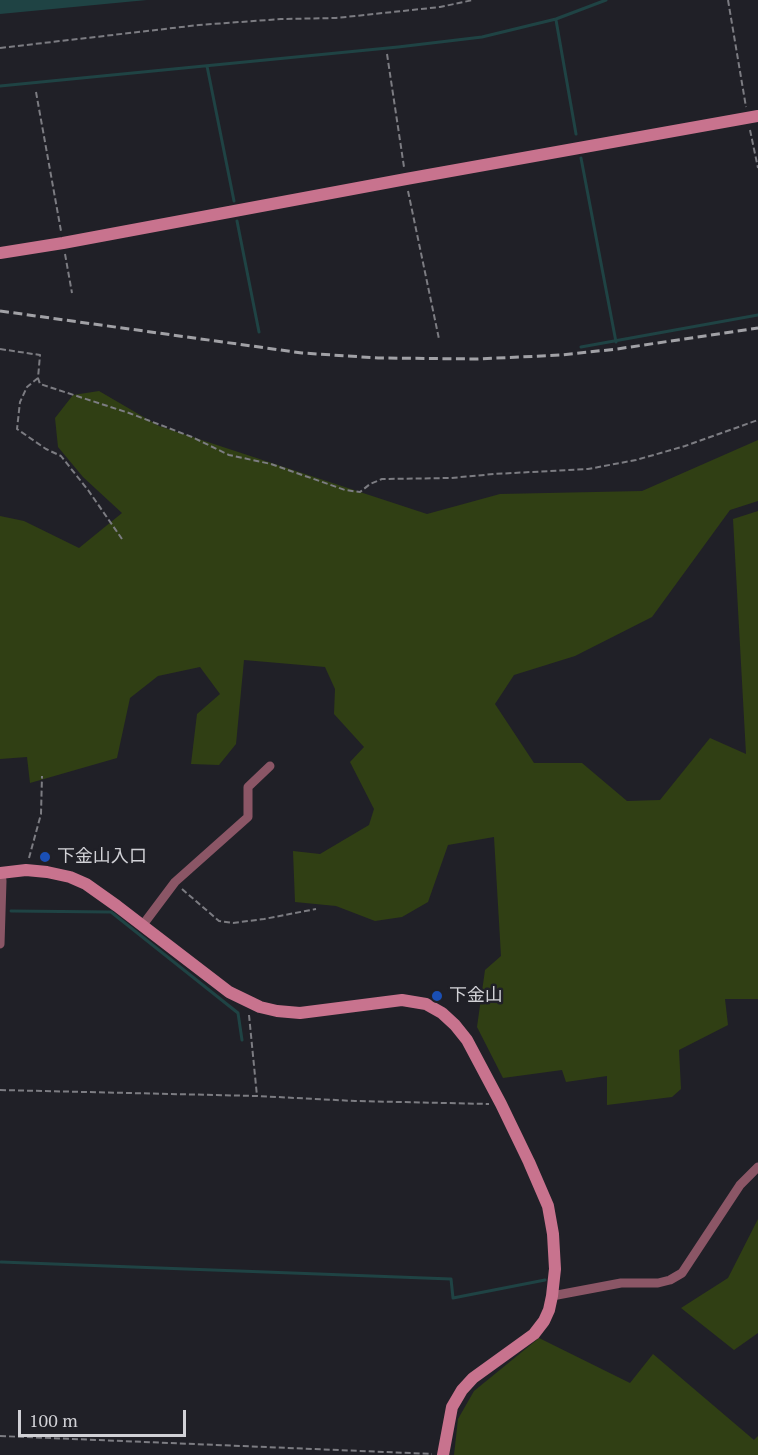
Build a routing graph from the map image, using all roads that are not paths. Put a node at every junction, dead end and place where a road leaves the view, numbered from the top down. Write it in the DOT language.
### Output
graph roads {
  1 [pos="753,117"];
  2 [pos="0,253"];
  3 [pos="270,766"];
  4 [pos="0,873"];
  5 [pos="142,926"];
  6 [pos="0,944"];
  7 [pos="758,1167"];
  8 [pos="552,1296"];
  9 [pos="443,1455"];
  1 -- 2 [label="street"];
  3 -- 5 [label="street"];
  4 -- 5 [label="street"];
  4 -- 6 [label="street"];
  5 -- 8 [label="street"];
  7 -- 8 [label="street"];
  8 -- 9 [label="street"];
}
